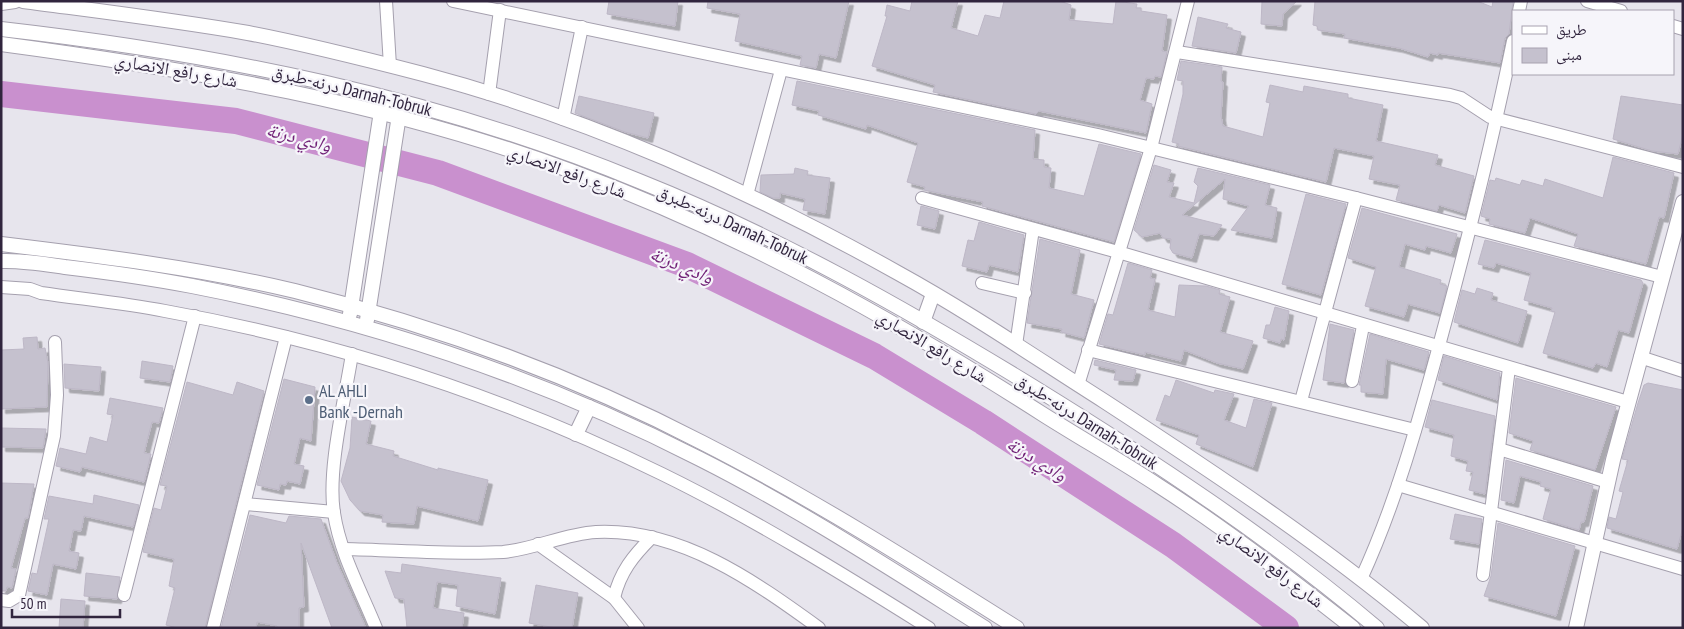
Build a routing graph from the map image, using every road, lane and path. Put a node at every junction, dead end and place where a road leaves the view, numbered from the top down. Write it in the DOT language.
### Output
graph roads {
  1 [pos="15,1"];
  2 [pos="23,1"];
  3 [pos="386,1"];
  4 [pos="454,1"];
  5 [pos="1188,1"];
  6 [pos="1587,1"];
  7 [pos="1,3"];
  8 [pos="500,10"];
  9 [pos="1618,10"];
  10 [pos="582,27"];
  11 [pos="1,29"];
  12 [pos="1,44"];
  13 [pos="1512,46"];
  14 [pos="1177,52"];
  15 [pos="390,66"];
  16 [pos="781,70"];
  17 [pos="489,94"];
  18 [pos="384,96"];
  19 [pos="401,101"];
  20 [pos="381,113"];
  21 [pos="399,117"];
  22 [pos="563,119"];
  23 [pos="1497,119"];
  24 [pos="1151,148"];
  25 [pos="1683,167"];
  26 [pos="746,195"];
  27 [pos="922,198"];
  28 [pos="1356,198"];
  29 [pos="1683,202"];
  30 [pos="1471,228"];
  31 [pos="1033,229"];
  32 [pos="1,244"];
  33 [pos="1118,252"];
  34 [pos="1,261"];
  35 [pos="1662,278"];
  36 [pos="982,283"];
  37 [pos="1,287"];
  38 [pos="41,293"];
  39 [pos="1025,293"];
  40 [pos="933,294"];
  41 [pos="1,296"];
  42 [pos="351,306"];
  43 [pos="368,311"];
  44 [pos="1325,314"];
  45 [pos="195,316"];
  46 [pos="923,322"];
  47 [pos="349,324"];
  48 [pos="1363,326"];
  49 [pos="366,329"];
  50 [pos="286,337"];
  51 [pos="55,342"];
  52 [pos="1016,345"];
  53 [pos="1438,347"];
  54 [pos="1088,350"];
  55 [pos="352,354"];
  56 [pos="1640,357"];
  57 [pos="1509,368"];
  58 [pos="1683,371"];
  59 [pos="1352,380"];
  60 [pos="1078,384"];
  61 [pos="1301,401"];
  62 [pos="1628,402"];
  63 [pos="589,407"];
  64 [pos="1415,430"];
  65 [pos="576,434"];
  66 [pos="1499,449"];
  67 [pos="1608,482"];
  68 [pos="1398,484"];
  69 [pos="246,504"];
  70 [pos="334,512"];
  71 [pos="1491,512"];
  72 [pos="652,537"];
  73 [pos="538,544"];
  74 [pos="1594,544"];
  75 [pos="344,549"];
  76 [pos="1683,569"];
  77 [pos="1483,575"];
  78 [pos="1361,579"];
  79 [pos="124,595"];
  80 [pos="614,598"];
  81 [pos="1,600"];
  82 [pos="213,628"];
  83 [pos="376,628"];
  84 [pos="638,628"];
  85 [pos="819,628"];
  86 [pos="929,628"];
  87 [pos="985,628"];
  88 [pos="1016,628"];
  89 [pos="1353,628"];
  90 [pos="1377,628"];
  91 [pos="1422,628"];
  92 [pos="1576,628"];
  1 -- 7 [label="street"];
  2 -- 15 [label="street"];
  3 -- 15 [label="street"];
  4 -- 8 [label="street"];
  5 -- 14 [label="street"];
  6 -- 9 [label="street"];
  8 -- 10 [label="street"];
  8 -- 17 [label="street"];
  10 -- 16 [label="street"];
  10 -- 22 [label="street"];
  11 -- 18 [label="street, درنه-طبرق Darnah-Tobruk"];
  12 -- 20 [label="street, شارع رافع الانصاري"];
  13 -- 23 [label="street"];
  14 -- 23 [label="street"];
  14 -- 24 [label="street"];
  15 -- 17 [label="street"];
  16 -- 24 [label="street"];
  16 -- 26 [label="street"];
  17 -- 22 [label="street"];
  18 -- 19 [label="street, درنه-طبرق Darnah-Tobruk"];
  18 -- 20 [label="street"];
  19 -- 21 [label="street"];
  19 -- 46 [label="street, درنه-طبرق Darnah-Tobruk"];
  20 -- 21 [label="street, شارع رافع الانصاري"];
  20 -- 42 [label="street"];
  21 -- 43 [label="street"];
  21 -- 89 [label="street, شارع رافع الانصاري"];
  22 -- 26 [label="street"];
  23 -- 25 [label="street"];
  23 -- 30 [label="street"];
  24 -- 28 [label="street"];
  24 -- 33 [label="street"];
  26 -- 40 [label="street"];
  27 -- 31 [label="street"];
  28 -- 30 [label="street"];
  28 -- 44 [label="street"];
  29 -- 35 [label="street"];
  30 -- 35 [label="street"];
  30 -- 53 [label="street"];
  31 -- 33 [label="street"];
  31 -- 39 [label="street"];
  32 -- 42 [label="street"];
  33 -- 44 [label="street"];
  33 -- 54 [label="street"];
  34 -- 47 [label="street"];
  35 -- 56 [label="street"];
  36 -- 39 [label="street"];
  37 -- 38 [label="street"];
  38 -- 41 [label="street"];
  38 -- 45 [label="street"];
  39 -- 52 [label="street"];
  40 -- 46 [label="street"];
  40 -- 52 [label="street"];
  42 -- 43 [label="street"];
  42 -- 47 [label="street"];
  43 -- 49 [label="street"];
  43 -- 88 [label="street"];
  44 -- 48 [label="street"];
  44 -- 61 [label="street"];
  45 -- 50 [label="street"];
  45 -- 79 [label="street"];
  46 -- 90 [label="street, درنه-طبرق Darnah-Tobruk"];
  47 -- 49 [label="street"];
  48 -- 53 [label="street"];
  48 -- 59 [label="street"];
  49 -- 63 [label="street"];
  50 -- 55 [label="street"];
  50 -- 69 [label="street"];
  51 -- 81 [label="street"];
  52 -- 60 [label="street"];
  53 -- 57 [label="street"];
  53 -- 64 [label="street"];
  54 -- 60 [label="street"];
  54 -- 61 [label="street"];
  55 -- 65 [label="street"];
  55 -- 70 [label="street"];
  56 -- 58 [label="street"];
  56 -- 62 [label="street"];
  57 -- 62 [label="street"];
  57 -- 66 [label="street"];
  60 -- 78 [label="street"];
  61 -- 64 [label="street"];
  62 -- 67 [label="street"];
  63 -- 65 [label="street"];
  63 -- 87 [label="street"];
  64 -- 68 [label="street"];
  65 -- 86 [label="street"];
  66 -- 67 [label="street"];
  66 -- 71 [label="street"];
  67 -- 74 [label="street"];
  68 -- 71 [label="street"];
  68 -- 78 [label="street"];
  69 -- 70 [label="street"];
  69 -- 82 [label="street"];
  70 -- 75 [label="street"];
  71 -- 74 [label="street"];
  71 -- 77 [label="street"];
  72 -- 73 [label="street"];
  72 -- 80 [label="street"];
  72 -- 85 [label="street"];
  73 -- 75 [label="street"];
  73 -- 80 [label="street"];
  74 -- 76 [label="street"];
  74 -- 92 [label="street"];
  75 -- 83 [label="street"];
  78 -- 91 [label="street"];
  80 -- 84 [label="street"];
}
